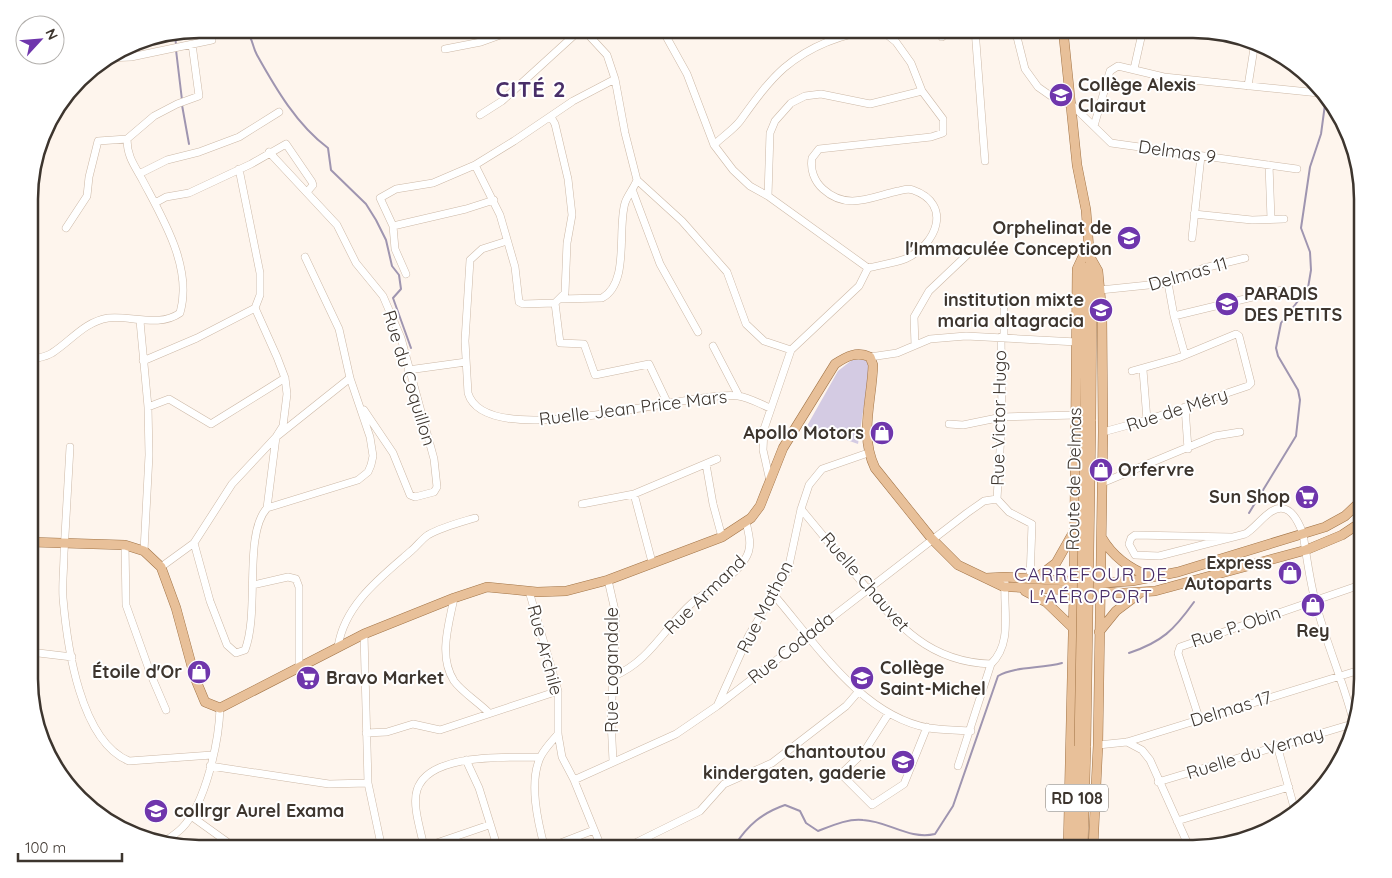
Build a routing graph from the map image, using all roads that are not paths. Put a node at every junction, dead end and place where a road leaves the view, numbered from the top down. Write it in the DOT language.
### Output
graph roads {
  1 [pos="492,38"];
  2 [pos="572,38"];
  3 [pos="591,38"];
  4 [pos="667,38"];
  5 [pos="835,38"];
  6 [pos="891,38"];
  7 [pos="975,38"];
  8 [pos="1017,38"];
  9 [pos="1064,38"];
  10 [pos="1140,38"];
  11 [pos="212,40"];
  12 [pos="192,44"];
  13 [pos="445,49"];
  14 [pos="1253,49"];
  15 [pos="121,57"];
  16 [pos="1134,68"];
  17 [pos="615,79"];
  18 [pos="1248,86"];
  19 [pos="922,91"];
  20 [pos="1315,93"];
  21 [pos="1072,105"];
  22 [pos="280,112"];
  23 [pos="480,115"];
  24 [pos="551,117"];
  25 [pos="1094,126"];
  26 [pos="127,139"];
  27 [pos="714,145"];
  28 [pos="269,152"];
  29 [pos="1201,156"];
  30 [pos="986,161"];
  31 [pos="475,165"];
  32 [pos="1269,165"];
  33 [pos="239,169"];
  34 [pos="1297,169"];
  35 [pos="139,174"];
  36 [pos="637,180"];
  37 [pos="307,192"];
  38 [pos="633,192"];
  39 [pos="768,196"];
  40 [pos="494,200"];
  41 [pos="155,203"];
  42 [pos="1194,214"];
  43 [pos="1271,219"];
  44 [pos="1284,219"];
  45 [pos="392,226"];
  46 [pos="66,228"];
  47 [pos="1192,238"];
  48 [pos="507,241"];
  49 [pos="967,255"];
  50 [pos="1087,255"];
  51 [pos="305,257"];
  52 [pos="1246,258"];
  53 [pos="868,268"];
  54 [pos="406,274"];
  55 [pos="1168,283"];
  56 [pos="1100,290"];
  57 [pos="1282,290"];
  58 [pos="557,301"];
  59 [pos="255,308"];
  60 [pos="1004,310"];
  61 [pos="1174,316"];
  62 [pos="140,321"];
  63 [pos="698,332"];
  64 [pos="1002,337"];
  65 [pos="1077,342"];
  66 [pos="915,345"];
  67 [pos="713,346"];
  68 [pos="791,350"];
  69 [pos="1185,355"];
  70 [pos="38,357"];
  71 [pos="870,357"];
  72 [pos="143,361"];
  73 [pos="466,362"];
  74 [pos="408,370"];
  75 [pos="1143,370"];
  76 [pos="1132,371"];
  77 [pos="285,378"];
  78 [pos="350,378"];
  79 [pos="738,396"];
  80 [pos="668,404"];
  81 [pos="361,406"];
  82 [pos="148,407"];
  83 [pos="1185,407"];
  84 [pos="770,408"];
  85 [pos="1076,415"];
  86 [pos="1002,417"];
  87 [pos="1147,420"];
  88 [pos="949,424"];
  89 [pos="1103,432"];
  90 [pos="1240,432"];
  91 [pos="276,437"];
  92 [pos="70,446"];
  93 [pos="1188,449"];
  94 [pos="868,453"];
  95 [pos="717,460"];
  96 [pos="706,464"];
  97 [pos="770,481"];
  98 [pos="1102,483"];
  99 [pos="634,494"];
  100 [pos="997,499"];
  101 [pos="582,504"];
  102 [pos="1354,507"];
  103 [pos="267,508"];
  104 [pos="801,509"];
  105 [pos="475,518"];
  106 [pos="746,522"];
  107 [pos="1354,527"];
  108 [pos="1075,531"];
  109 [pos="1304,534"];
  110 [pos="1101,536"];
  111 [pos="722,538"];
  112 [pos="1231,538"];
  113 [pos="932,539"];
  114 [pos="38,542"];
  115 [pos="65,543"];
  116 [pos="194,543"];
  117 [pos="125,545"];
  118 [pos="1306,550"];
  119 [pos="144,551"];
  120 [pos="652,562"];
  121 [pos="162,567"];
  122 [pos="1005,576"];
  123 [pos="1151,577"];
  124 [pos="986,578"];
  125 [pos="1032,579"];
  126 [pos="608,580"];
  127 [pos="1072,581"];
  128 [pos="1100,582"];
  129 [pos="253,585"];
  130 [pos="1011,587"];
  131 [pos="1354,587"];
  132 [pos="867,588"];
  133 [pos="529,591"];
  134 [pos="1074,592"];
  135 [pos="1140,592"];
  136 [pos="1103,593"];
  137 [pos="773,594"];
  138 [pos="454,598"];
  139 [pos="1314,600"];
  140 [pos="1073,628"];
  141 [pos="1099,632"];
  142 [pos="364,634"];
  143 [pos="808,634"];
  144 [pos="338,647"];
  145 [pos="38,653"];
  146 [pos="72,657"];
  147 [pos="991,664"];
  148 [pos="299,666"];
  149 [pos="1354,672"];
  150 [pos="614,676"];
  151 [pos="1339,676"];
  152 [pos="558,691"];
  153 [pos="859,691"];
  154 [pos="717,706"];
  155 [pos="220,708"];
  156 [pos="166,710"];
  157 [pos="488,712"];
  158 [pos="888,713"];
  159 [pos="1351,713"];
  160 [pos="1199,718"];
  161 [pos="1348,725"];
  162 [pos="927,728"];
  163 [pos="970,731"];
  164 [pos="366,733"];
  165 [pos="558,734"];
  166 [pos="1127,742"];
  167 [pos="1098,745"];
  168 [pos="1277,745"];
  169 [pos="1082,746"];
  170 [pos="212,755"];
  171 [pos="540,757"];
  172 [pos="466,760"];
  173 [pos="613,761"];
  174 [pos="210,766"];
  175 [pos="958,766"];
  176 [pos="574,780"];
  177 [pos="368,782"];
  178 [pos="1158,782"];
  179 [pos="1289,787"];
  180 [pos="1294,805"];
  181 [pos="191,816"];
  182 [pos="1177,822"];
  183 [pos="489,825"];
  184 [pos="594,830"];
  185 [pos="170,838"];
  186 [pos="224,840"];
  187 [pos="380,840"];
  188 [pos="421,840"];
  189 [pos="445,840"];
  190 [pos="495,840"];
  191 [pos="543,840"];
  192 [pos="568,840"];
  193 [pos="598,840"];
  194 [pos="642,840"];
  195 [pos="1068,840"];
  196 [pos="1076,840"];
  197 [pos="1083,840"];
  198 [pos="1093,840"];
  199 [pos="1186,840"];
  1 -- 13 [label="street"];
  2 -- 23 [label="street"];
  3 -- 17 [label="street"];
  4 -- 27 [label="street"];
  5 -- 27 [label="street"];
  6 -- 19 [label="street"];
  7 -- 30 [label="street"];
  8 -- 21 [label="street, Delmas 9"];
  9 -- 21 [label="main road, Route de Delmas / RD 108"];
  10 -- 16 [label="street"];
  11 -- 12 [label="street"];
  12 -- 15 [label="street"];
  12 -- 26 [label="street"];
  14 -- 18 [label="street"];
  16 -- 18 [label="street"];
  16 -- 25 [label="street"];
  17 -- 24 [label="street"];
  17 -- 36 [label="street"];
  18 -- 20 [label="street"];
  19 -- 39 [label="street"];
  19 -- 53 [label="street"];
  21 -- 25 [label="street, Delmas 9"];
  21 -- 50 [label="main road, Route de Delmas / RD 108"];
  22 -- 35 [label="street"];
  24 -- 31 [label="street"];
  24 -- 58 [label="street"];
  25 -- 29 [label="street, Delmas 9"];
  26 -- 35 [label="street"];
  26 -- 46 [label="street"];
  27 -- 39 [label="street"];
  28 -- 33 [label="street"];
  28 -- 37 [label="street, Rue du Coquillon"];
  28 -- 37 [label="street"];
  29 -- 32 [label="street, Delmas 9"];
  29 -- 42 [label="street"];
  31 -- 40 [label="street"];
  31 -- 45 [label="street"];
  32 -- 34 [label="street, Delmas 9"];
  32 -- 43 [label="street"];
  33 -- 41 [label="street"];
  33 -- 59 [label="street"];
  35 -- 41 [label="street"];
  36 -- 38 [label="street"];
  36 -- 68 [label="street"];
  37 -- 74 [label="street, Rue du Coquillon"];
  38 -- 58 [label="street"];
  38 -- 63 [label="street"];
  39 -- 53 [label="street"];
  40 -- 45 [label="street"];
  40 -- 48 [label="street"];
  41 -- 62 [label="street"];
  42 -- 43 [label="street"];
  42 -- 47 [label="street"];
  43 -- 44 [label="street"];
  45 -- 54 [label="street"];
  48 -- 58 [label="street"];
  48 -- 73 [label="street"];
  49 -- 66 [label="street"];
  50 -- 56 [label="main road"];
  50 -- 65 [label="main road"];
  50 -- 169 [label="main road, Route de Delmas / RD 108, bridge"];
  51 -- 78 [label="street"];
  52 -- 55 [label="street, Delmas 11"];
  53 -- 68 [label="street"];
  55 -- 56 [label="street, Delmas 11"];
  55 -- 61 [label="street"];
  56 -- 89 [label="main road"];
  57 -- 61 [label="street"];
  58 -- 80 [label="street"];
  59 -- 72 [label="street"];
  59 -- 77 [label="street"];
  60 -- 64 [label="street, Rue Victor Hugo"];
  61 -- 69 [label="street"];
  62 -- 70 [label="street"];
  62 -- 72 [label="street"];
  64 -- 65 [label="street"];
  64 -- 66 [label="street"];
  64 -- 86 [label="street, Rue Victor Hugo"];
  65 -- 85 [label="main road"];
  66 -- 71 [label="street"];
  67 -- 79 [label="street"];
  68 -- 84 [label="street"];
  69 -- 75 [label="street"];
  69 -- 83 [label="street, Rue de Méry"];
  71 -- 94 [label="main road"];
  71 -- 97 [label="main road"];
  72 -- 82 [label="street"];
  73 -- 74 [label="street"];
  73 -- 80 [label="street, Ruelle Jean Price Mars"];
  74 -- 81 [label="street, Rue du Coquillon"];
  75 -- 76 [label="street"];
  75 -- 87 [label="street"];
  77 -- 82 [label="street"];
  77 -- 91 [label="street"];
  78 -- 81 [label="street"];
  78 -- 91 [label="street"];
  79 -- 80 [label="street, Ruelle Jean Price Mars"];
  79 -- 84 [label="street, Ruelle Jean Price Mars"];
  81 -- 103 [label="street"];
  82 -- 119 [label="street"];
  83 -- 87 [label="street, Rue de Méry"];
  83 -- 93 [label="street"];
  84 -- 97 [label="street"];
  85 -- 86 [label="street"];
  85 -- 108 [label="main road"];
  86 -- 88 [label="street"];
  86 -- 100 [label="street, Rue Victor Hugo"];
  87 -- 89 [label="street, Rue de Méry"];
  89 -- 98 [label="main road"];
  90 -- 93 [label="street"];
  91 -- 103 [label="street"];
  91 -- 116 [label="street"];
  92 -- 115 [label="street"];
  93 -- 98 [label="street"];
  94 -- 104 [label="street, Rue Mathon"];
  94 -- 113 [label="main road"];
  95 -- 96 [label="street"];
  96 -- 99 [label="street"];
  96 -- 111 [label="street"];
  97 -- 106 [label="main road"];
  98 -- 110 [label="main road"];
  99 -- 101 [label="street"];
  99 -- 120 [label="street"];
  100 -- 113 [label="street, Rue Codada"];
  100 -- 125 [label="street"];
  102 -- 109 [label="main road"];
  103 -- 129 [label="street"];
  104 -- 132 [label="street, Ruelle Chauvet"];
  104 -- 137 [label="street, Rue Mathon"];
  105 -- 144 [label="street"];
  106 -- 111 [label="main road"];
  106 -- 150 [label="street, Rue Armand"];
  107 -- 118 [label="main road"];
  108 -- 125 [label="main road"];
  108 -- 127 [label="main road"];
  109 -- 112 [label="street"];
  109 -- 118 [label="street"];
  109 -- 123 [label="main road"];
  110 -- 123 [label="main road"];
  110 -- 128 [label="main road"];
  111 -- 120 [label="main road"];
  112 -- 112 [label="street"];
  113 -- 124 [label="main road"];
  113 -- 132 [label="street, Rue Codada"];
  114 -- 115 [label="main road"];
  115 -- 117 [label="main road"];
  115 -- 146 [label="street"];
  116 -- 121 [label="street"];
  116 -- 129 [label="street"];
  117 -- 119 [label="main road"];
  117 -- 156 [label="street"];
  118 -- 135 [label="main road"];
  118 -- 139 [label="street"];
  119 -- 121 [label="main road"];
  120 -- 126 [label="main road"];
  121 -- 155 [label="main road"];
  122 -- 124 [label="main road"];
  122 -- 125 [label="main road"];
  122 -- 130 [label="street"];
  123 -- 128 [label="main road"];
  124 -- 130 [label="main road"];
  125 -- 127 [label="main road"];
  126 -- 133 [label="main road"];
  126 -- 150 [label="street, Rue Logandale"];
  127 -- 128 [label="main road"];
  127 -- 134 [label="main road"];
  128 -- 136 [label="main road"];
  129 -- 148 [label="street"];
  130 -- 134 [label="main road"];
  130 -- 140 [label="main road"];
  130 -- 147 [label="street"];
  131 -- 139 [label="street, Rue P. Obin"];
  132 -- 143 [label="street, Rue Codada"];
  132 -- 147 [label="street, Ruelle Chauvet"];
  133 -- 138 [label="main road"];
  133 -- 152 [label="street, Rue Archile"];
  134 -- 136 [label="main road"];
  134 -- 140 [label="main road"];
  135 -- 136 [label="main road"];
  135 -- 141 [label="main road"];
  136 -- 141 [label="main road"];
  137 -- 143 [label="street"];
  137 -- 154 [label="street, Rue Mathon"];
  138 -- 142 [label="main road"];
  138 -- 157 [label="street"];
  139 -- 151 [label="street"];
  139 -- 160 [label="street, Rue P. Obin"];
  140 -- 195 [label="main road"];
  141 -- 167 [label="main road"];
  142 -- 144 [label="main road"];
  142 -- 164 [label="street"];
  143 -- 153 [label="street"];
  143 -- 154 [label="street, Rue Codada"];
  144 -- 148 [label="main road"];
  145 -- 146 [label="street"];
  146 -- 170 [label="street"];
  147 -- 163 [label="street"];
  148 -- 155 [label="main road"];
  149 -- 151 [label="street, Delmas 17"];
  150 -- 173 [label="street, Rue Logandale"];
  151 -- 159 [label="street"];
  151 -- 160 [label="street, Delmas 17"];
  152 -- 157 [label="street"];
  152 -- 165 [label="street, Rue Archile"];
  153 -- 158 [label="street"];
  153 -- 194 [label="street"];
  154 -- 173 [label="street, Rue Codada"];
  155 -- 170 [label="street"];
  157 -- 164 [label="street"];
  158 -- 162 [label="street"];
  158 -- 162 [label="street"];
  160 -- 166 [label="street, Delmas 17"];
  161 -- 168 [label="street, Ruelle du Vernay"];
  162 -- 163 [label="street"];
  163 -- 175 [label="street"];
  164 -- 177 [label="street"];
  165 -- 171 [label="street"];
  165 -- 176 [label="street, Rue Archile"];
  166 -- 167 [label="street, Delmas 17"];
  166 -- 178 [label="street"];
  167 -- 198 [label="main road"];
  168 -- 178 [label="street, Ruelle du Vernay"];
  168 -- 179 [label="street"];
  169 -- 196 [label="main road, Route de Delmas / RD 108"];
  169 -- 197 [label="main road, Route de Delmas / RD 108"];
  170 -- 174 [label="street"];
  171 -- 172 [label="street"];
  171 -- 191 [label="street"];
  172 -- 183 [label="street"];
  172 -- 188 [label="street"];
  173 -- 176 [label="street, Rue Codada"];
  174 -- 177 [label="street"];
  174 -- 181 [label="street"];
  176 -- 184 [label="street, Rue Archile"];
  177 -- 187 [label="street"];
  178 -- 182 [label="street"];
  179 -- 180 [label="street"];
  179 -- 182 [label="street"];
  181 -- 185 [label="street"];
  181 -- 186 [label="street"];
  182 -- 199 [label="street"];
  183 -- 189 [label="street"];
  183 -- 190 [label="street"];
  184 -- 192 [label="street"];
  184 -- 193 [label="street, Rue Archile"];
}
